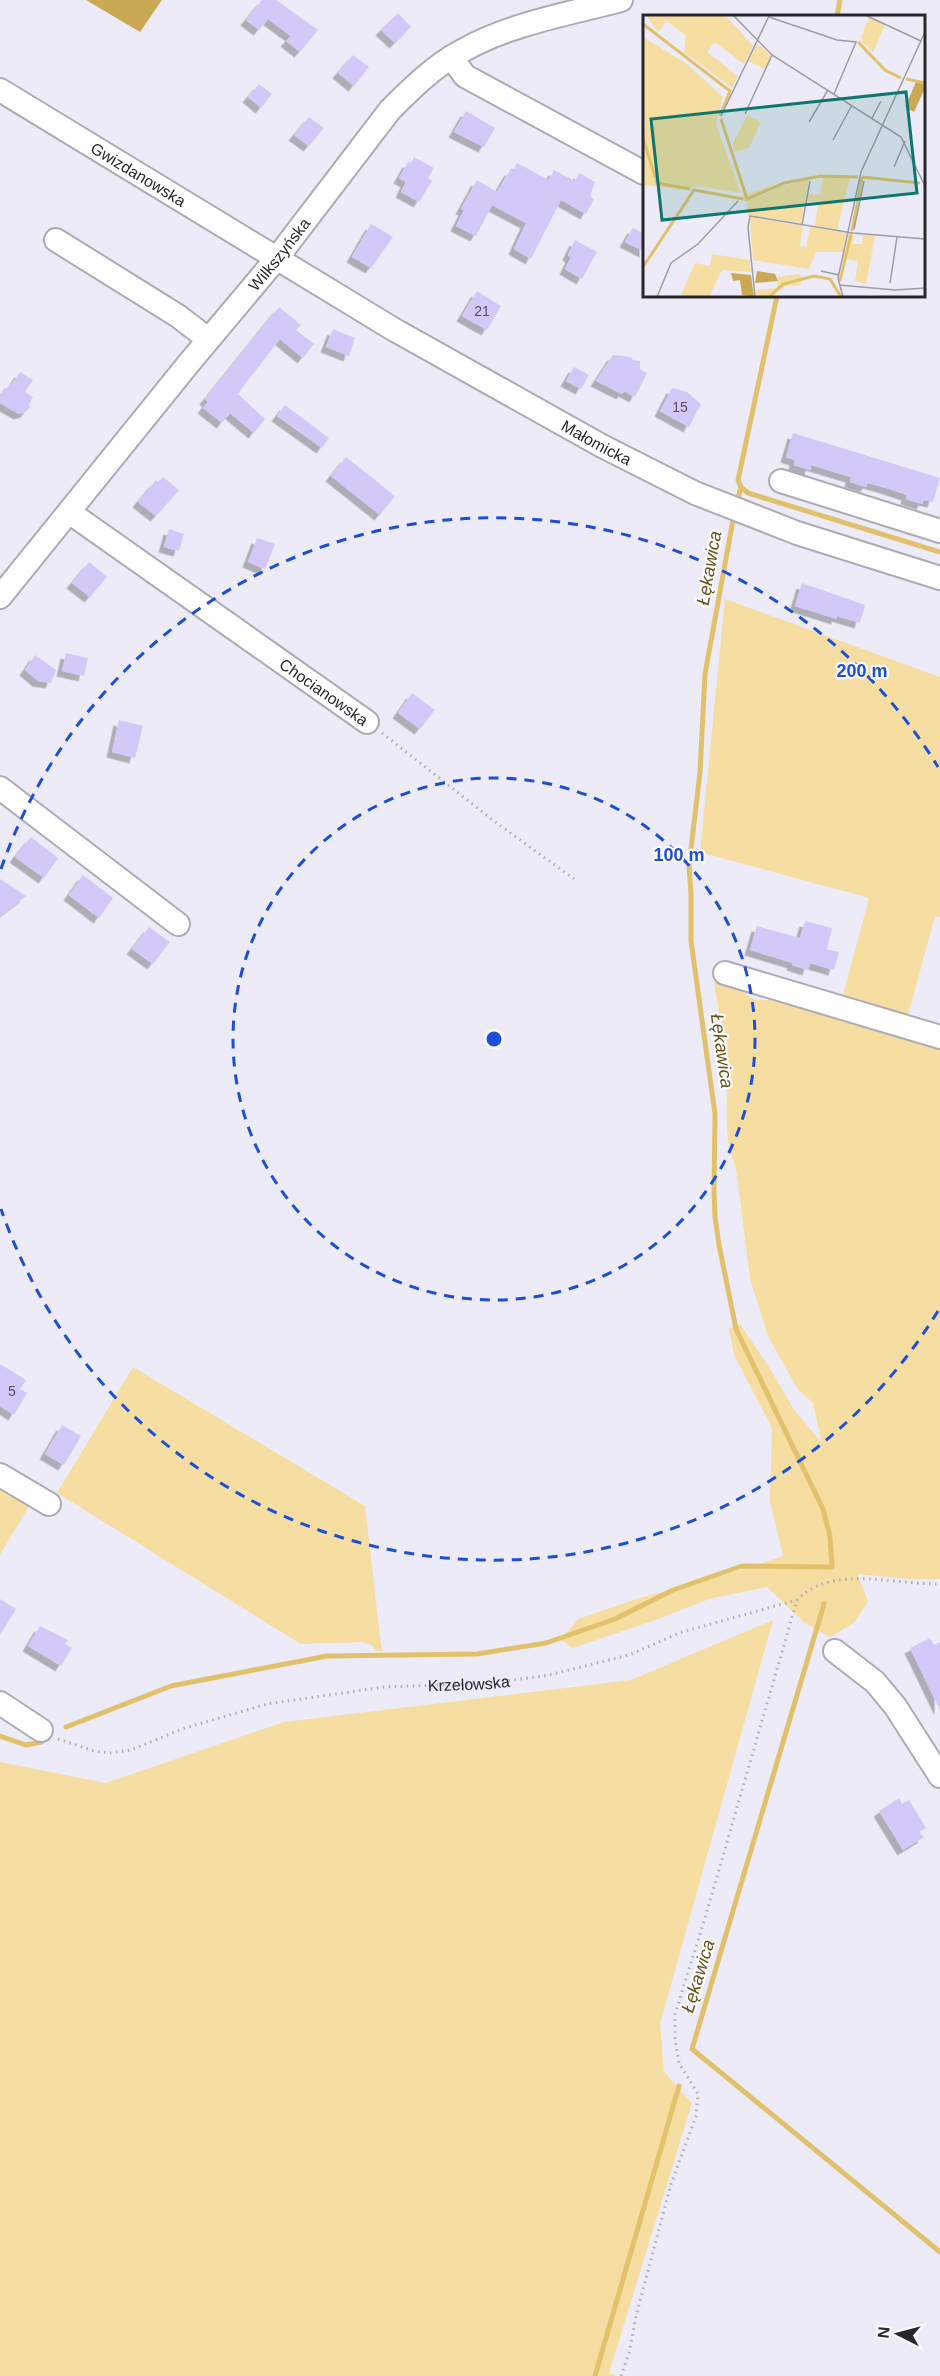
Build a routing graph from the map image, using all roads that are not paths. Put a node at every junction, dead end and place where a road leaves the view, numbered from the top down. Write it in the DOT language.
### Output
graph roads {
  1 [pos="621,0"];
  2 [pos="452,57"];
  3 [pos="0,90"];
  4 [pos="643,172"];
  5 [pos="56,240"];
  6 [pos="277,258"];
  7 [pos="208,339"];
  8 [pos="781,481"];
  9 [pos="69,512"];
  10 [pos="940,531"];
  11 [pos="940,578"];
  12 [pos="0,597"];
  13 [pos="367,722"];
  14 [pos="0,788"];
  15 [pos="178,924"];
  16 [pos="725,973"];
  17 [pos="940,1037"];
  18 [pos="0,1475"];
  19 [pos="50,1504"];
  20 [pos="836,1652"];
  21 [pos="0,1703"];
  22 [pos="41,1730"];
  23 [pos="940,1776"];
  1 -- 2 [label="street, Wilkszyńska"];
  2 -- 4 [label="street"];
  2 -- 6 [label="street, Wilkszyńska"];
  3 -- 6 [label="street, Gwizdanowska"];
  5 -- 7 [label="street"];
  6 -- 7 [label="street, Wilkszyńska"];
  6 -- 11 [label="street, Małomicka"];
  7 -- 9 [label="street, Wilkszyńska"];
  8 -- 10 [label="street"];
  9 -- 12 [label="street, Wilkszyńska"];
  9 -- 13 [label="street, Chocianowska"];
  14 -- 15 [label="street"];
  16 -- 17 [label="street"];
  18 -- 19 [label="street"];
  20 -- 23 [label="street"];
  21 -- 22 [label="street"];
}
